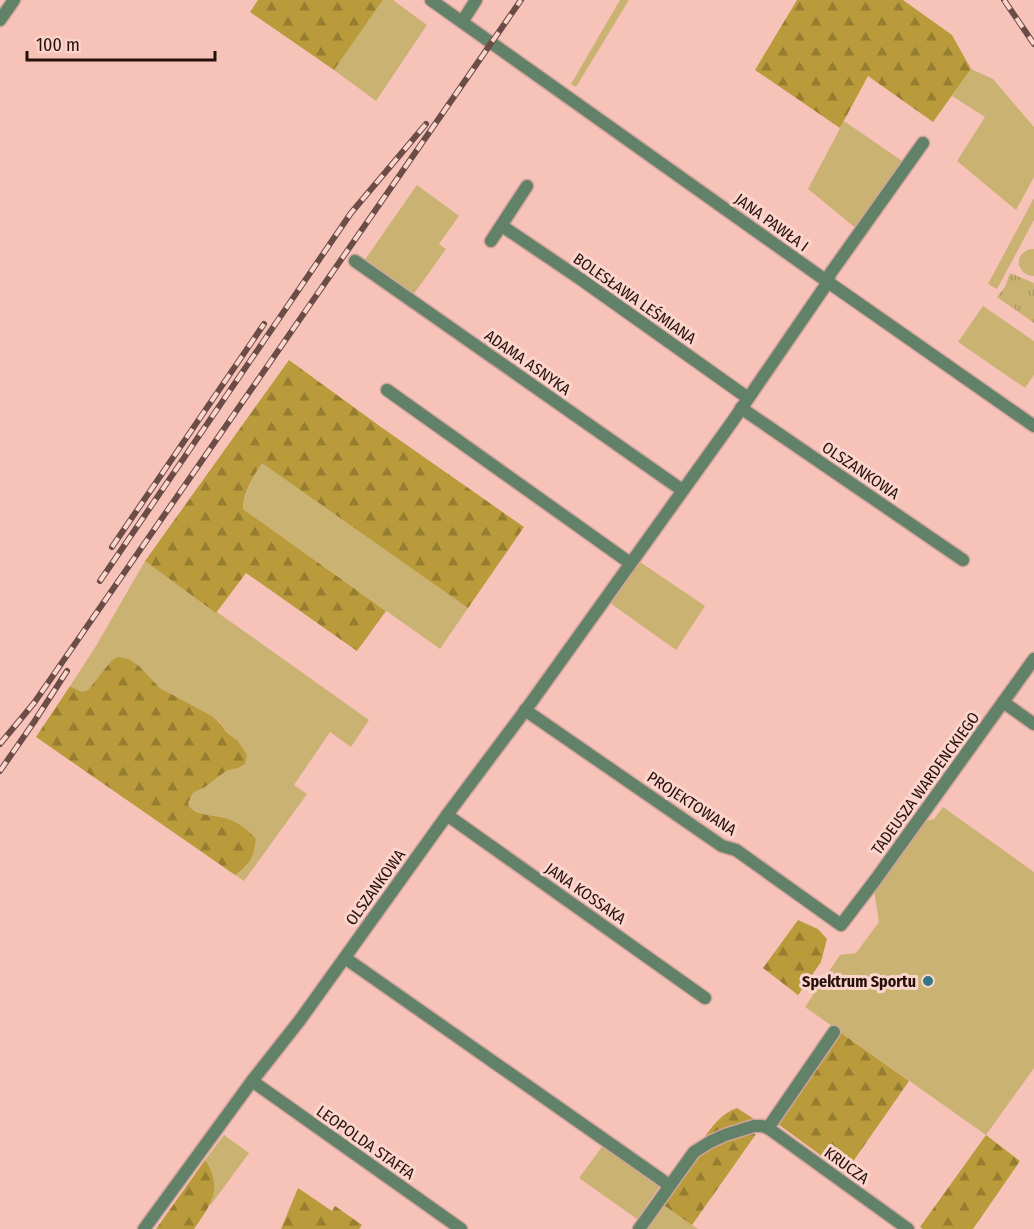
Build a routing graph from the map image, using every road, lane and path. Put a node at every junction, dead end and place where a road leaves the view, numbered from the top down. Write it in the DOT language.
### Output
graph roads {
  1 [pos="14,0"];
  2 [pos="431,0"];
  3 [pos="476,0"];
  4 [pos="0,20"];
  5 [pos="462,22"];
  6 [pos="923,142"];
  7 [pos="527,186"];
  8 [pos="502,226"];
  9 [pos="492,241"];
  10 [pos="355,261"];
  11 [pos="828,282"];
  12 [pos="387,390"];
  13 [pos="745,403"];
  14 [pos="1034,426"];
  15 [pos="682,490"];
  16 [pos="963,560"];
  17 [pos="630,563"];
  18 [pos="1034,659"];
  19 [pos="1003,702"];
  20 [pos="525,710"];
  21 [pos="1034,724"];
  22 [pos="447,815"];
  23 [pos="841,926"];
  24 [pos="345,958"];
  25 [pos="705,998"];
  26 [pos="834,1032"];
  27 [pos="252,1082"];
  28 [pos="768,1128"];
  29 [pos="669,1185"];
  30 [pos="144,1229"];
  31 [pos="461,1229"];
  32 [pos="639,1229"];
  33 [pos="908,1229"];
  1 -- 4 [label="street"];
  2 -- 5 [label="street, JANA PAWŁA I"];
  3 -- 5 [label="street"];
  5 -- 11 [label="street, JANA PAWŁA I"];
  6 -- 11 [label="street, OLSZANKOWA"];
  7 -- 8 [label="street"];
  8 -- 9 [label="street"];
  8 -- 13 [label="street, BOLESŁAWA LEŚMIANA"];
  10 -- 15 [label="street, ADAMA ASNYKA"];
  11 -- 13 [label="street, OLSZANKOWA"];
  11 -- 14 [label="street, JANA PAWŁA I"];
  12 -- 17 [label="street"];
  13 -- 15 [label="street, OLSZANKOWA"];
  13 -- 16 [label="street, OLSZANKOWA"];
  15 -- 17 [label="street, OLSZANKOWA"];
  17 -- 20 [label="street, OLSZANKOWA"];
  18 -- 19 [label="street, TADEUSZA WARDENCKIEGO"];
  19 -- 21 [label="street"];
  19 -- 23 [label="street, TADEUSZA WARDENCKIEGO"];
  20 -- 22 [label="street, OLSZANKOWA"];
  20 -- 23 [label="street, PROJEKTOWANA"];
  22 -- 24 [label="street, OLSZANKOWA"];
  22 -- 25 [label="street, JANA KOSSAKA"];
  24 -- 27 [label="street, OLSZANKOWA"];
  24 -- 29 [label="street"];
  26 -- 28 [label="street"];
  27 -- 30 [label="street, OLSZANKOWA"];
  27 -- 31 [label="street, LEOPOLDA STAFFA"];
  28 -- 29 [label="street"];
  28 -- 33 [label="street, KRUCZA"];
  29 -- 32 [label="street"];
}
